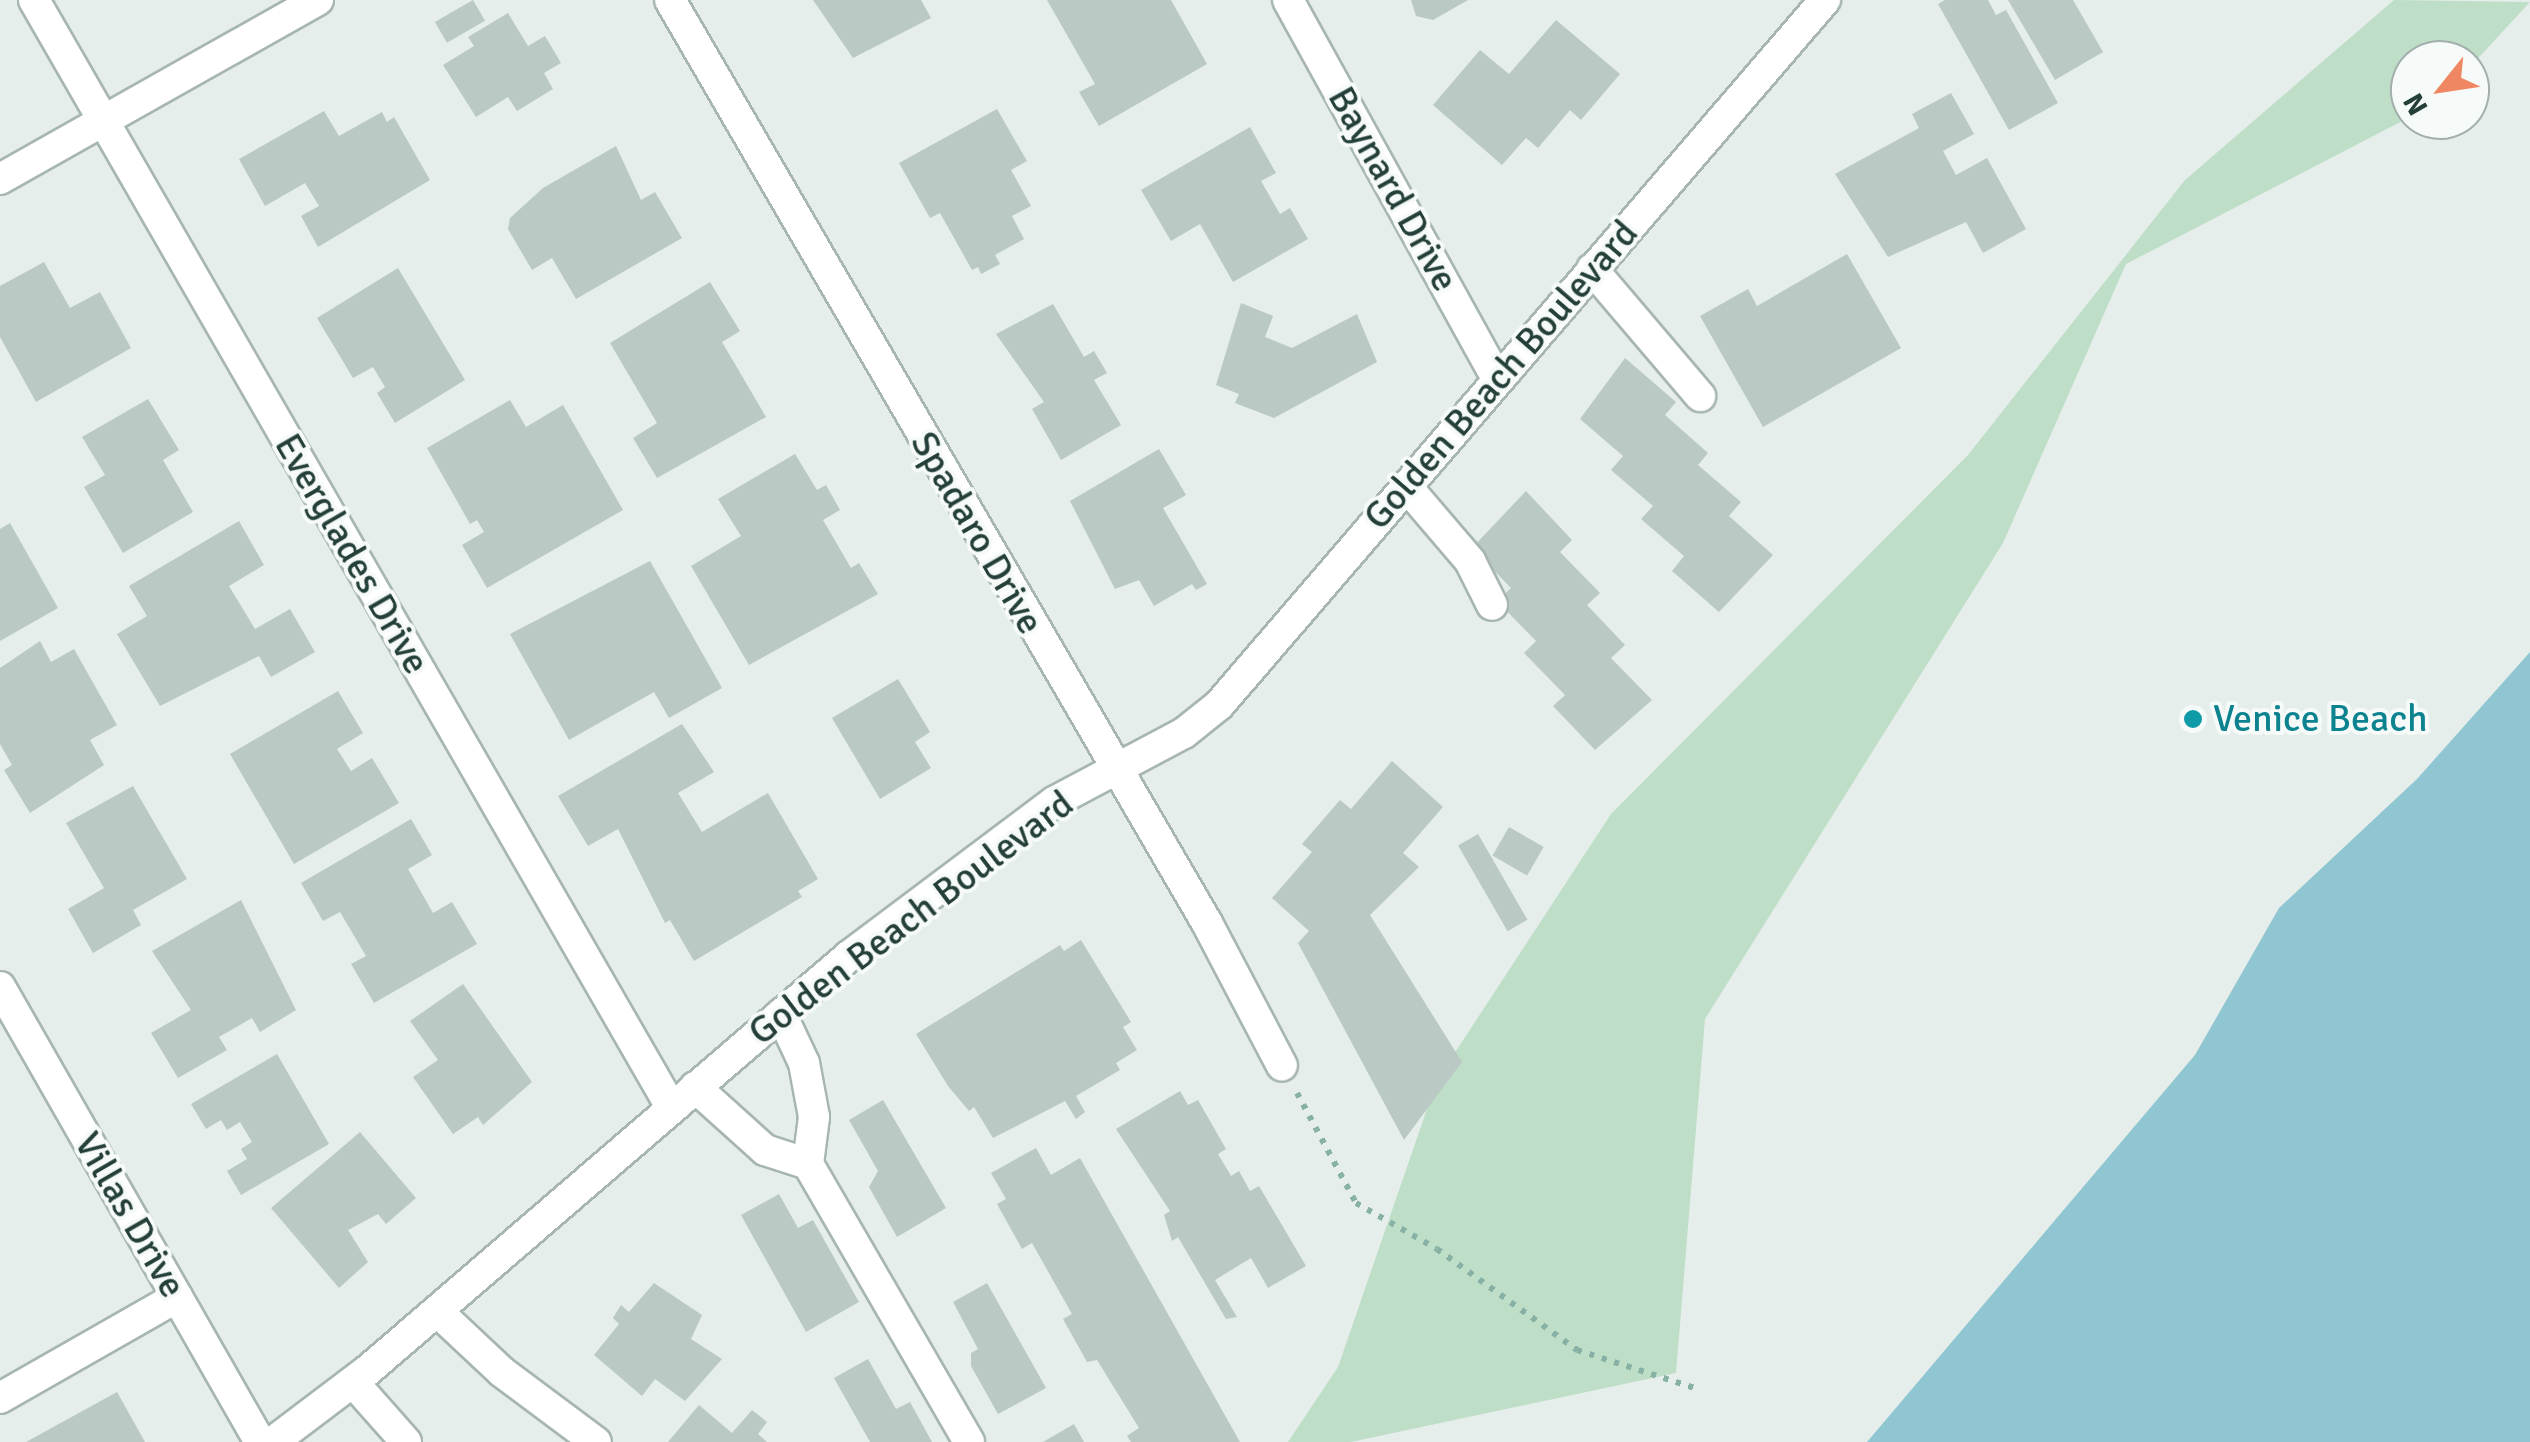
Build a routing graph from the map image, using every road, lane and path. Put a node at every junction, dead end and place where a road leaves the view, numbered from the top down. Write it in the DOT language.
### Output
graph roads {
  1 [pos="34,0"];
  2 [pos="318,0"];
  3 [pos="670,0"];
  4 [pos="1288,0"];
  5 [pos="1825,0"];
  6 [pos="103,120"];
  7 [pos="0,179"];
  8 [pos="1592,269"];
  9 [pos="1497,378"];
  10 [pos="1700,396"];
  11 [pos="1406,486"];
  12 [pos="1492,604"];
  13 [pos="1114,770"];
  14 [pos="0,987"];
  15 [pos="781,1014"];
  16 [pos="1282,1066"];
  17 [pos="695,1087"];
  18 [pos="671,1107"];
  19 [pos="808,1164"];
  20 [pos="178,1297"];
  21 [pos="437,1310"];
  22 [pos="353,1382"];
  23 [pos="1695,1388"];
  24 [pos="0,1398"];
  25 [pos="272,1441"];
  26 [pos="406,1442"];
  27 [pos="596,1442"];
  28 [pos="969,1442"];
  1 -- 6 [label="street, Everglades Drive"];
  2 -- 6 [label="street"];
  3 -- 13 [label="street, Spadaro Drive"];
  4 -- 9 [label="street, Baynard Drive"];
  5 -- 8 [label="street, Golden Beach Boulevard"];
  6 -- 7 [label="street"];
  6 -- 18 [label="street, Everglades Drive"];
  8 -- 9 [label="street, Golden Beach Boulevard"];
  8 -- 10 [label="street"];
  9 -- 11 [label="street, Golden Beach Boulevard"];
  11 -- 12 [label="street"];
  11 -- 13 [label="street, Golden Beach Boulevard"];
  13 -- 15 [label="street, Golden Beach Boulevard"];
  13 -- 16 [label="street, Spadaro Drive"];
  14 -- 20 [label="street, Villas Drive"];
  15 -- 17 [label="street, Golden Beach Boulevard"];
  15 -- 19 [label="street"];
  16 -- 23 [label="path"];
  17 -- 18 [label="street, Golden Beach Boulevard"];
  17 -- 19 [label="street"];
  18 -- 21 [label="street, Golden Beach Boulevard"];
  19 -- 28 [label="street"];
  20 -- 24 [label="street"];
  20 -- 25 [label="street, Villas Drive"];
  21 -- 22 [label="street, Golden Beach Boulevard"];
  21 -- 27 [label="street"];
  22 -- 25 [label="street, Golden Beach Boulevard"];
  22 -- 26 [label="street"];
}
